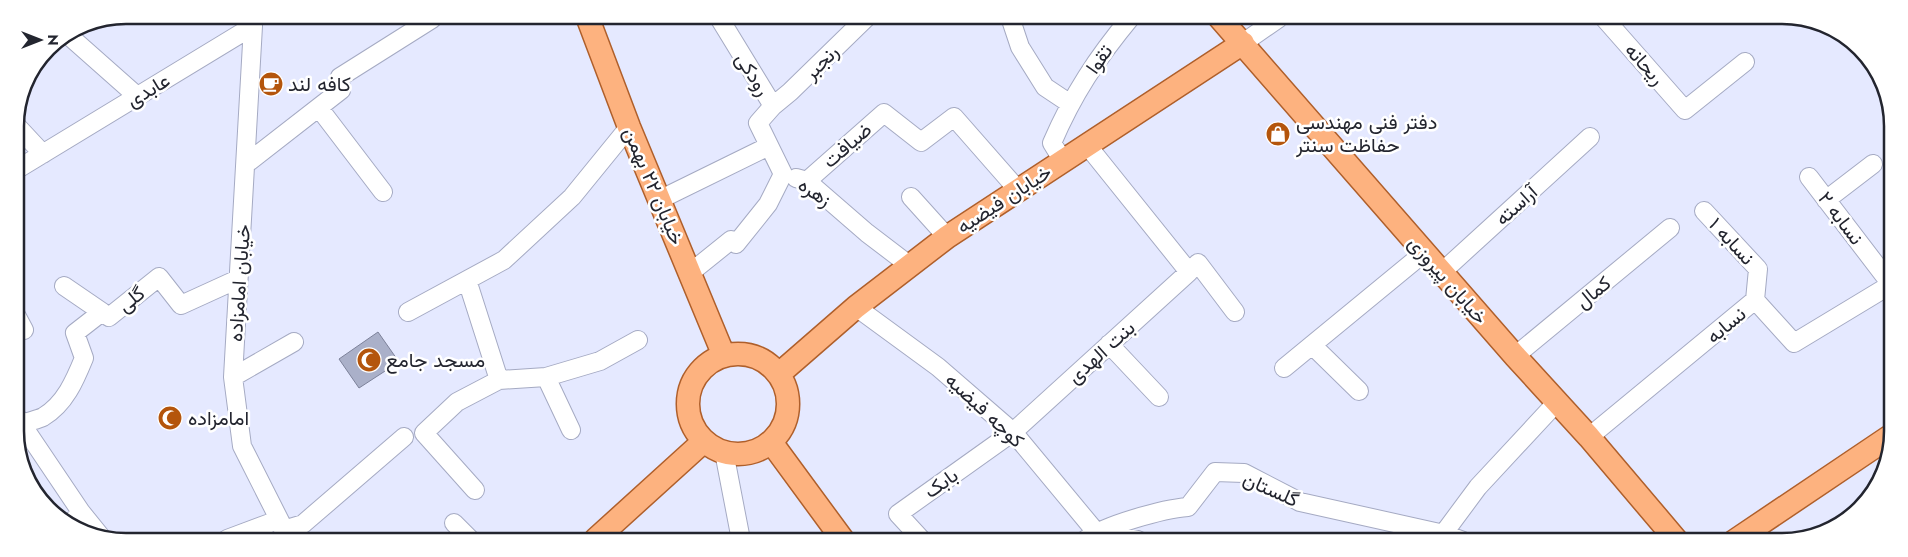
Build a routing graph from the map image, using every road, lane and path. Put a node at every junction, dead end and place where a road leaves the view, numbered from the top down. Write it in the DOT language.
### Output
graph roads {
  1 [pos="246,24"];
  2 [pos="251,24"];
  3 [pos="424,24"];
  4 [pos="590,24"];
  5 [pos="723,24"];
  6 [pos="860,24"];
  7 [pos="1012,24"];
  8 [pos="1125,24"];
  9 [pos="1226,24"];
  10 [pos="1270,24"];
  11 [pos="1609,24"];
  12 [pos="72,39"];
  13 [pos="1243,43"];
  14 [pos="1745,62"];
  15 [pos="137,96"];
  16 [pos="1069,103"];
  17 [pos="773,106"];
  18 [pos="319,108"];
  19 [pos="629,127"];
  20 [pos="24,134"];
  21 [pos="1590,137"];
  22 [pos="1087,145"];
  23 [pos="769,146"];
  24 [pos="43,154"];
  25 [pos="1063,161"];
  26 [pos="246,164"];
  27 [pos="1873,164"];
  28 [pos="24,165"];
  29 [pos="783,174"];
  30 [pos="1809,177"];
  31 [pos="807,181"];
  32 [pos="1018,190"];
  33 [pos="382,192"];
  34 [pos="911,197"];
  35 [pos="660,200"];
  36 [pos="1826,200"];
  37 [pos="1704,211"];
  38 [pos="1670,228"];
  39 [pos="947,237"];
  40 [pos="1425,252"];
  41 [pos="909,265"];
  42 [pos="690,272"];
  43 [pos="1189,272"];
  44 [pos="1442,272"];
  45 [pos="1884,276"];
  46 [pos="238,280"];
  47 [pos="467,280"];
  48 [pos="64,286"];
  49 [pos="1884,288"];
  50 [pos="1755,300"];
  51 [pos="856,307"];
  52 [pos="102,312"];
  53 [pos="408,312"];
  54 [pos="1234,312"];
  55 [pos="638,340"];
  56 [pos="294,342"];
  57 [pos="1109,344"];
  58 [pos="1312,345"];
  59 [pos="724,356"];
  60 [pos="1515,356"];
  61 [pos="1284,368"];
  62 [pos="779,374"];
  63 [pos="233,377"];
  64 [pos="546,377"];
  65 [pos="499,380"];
  66 [pos="1359,391"];
  67 [pos="1159,396"];
  68 [pos="1557,402"];
  69 [pos="24,421"];
  70 [pos="571,430"];
  71 [pos="24,432"];
  72 [pos="1013,432"];
  73 [pos="404,437"];
  74 [pos="1590,437"];
  75 [pos="704,441"];
  76 [pos="771,442"];
  77 [pos="1883,442"];
  78 [pos="724,452"];
  79 [pos="475,490"];
  80 [pos="76,517"];
  81 [pos="454,523"];
  82 [pos="283,530"];
  83 [pos="264,533"];
  84 [pos="464,533"];
  85 [pos="603,533"];
  86 [pos="740,533"];
  87 [pos="838,533"];
  88 [pos="916,533"];
  89 [pos="1089,533"];
  90 [pos="1100,533"];
  91 [pos="1425,533"];
  92 [pos="1444,533"];
  93 [pos="1670,533"];
  94 [pos="1746,533"];
  1 -- 15 [label="street, عابدی"];
  2 -- 26 [label="street, خیابان امامزاده"];
  3 -- 18 [label="street"];
  4 -- 19 [label="main road, خیابان ۲۲ بهمن"];
  5 -- 17 [label="street, رودکی"];
  6 -- 17 [label="street, رنجبر"];
  7 -- 16 [label="street"];
  8 -- 16 [label="street, تقوا"];
  9 -- 13 [label="main road, خیابان پیروزی"];
  10 -- 13 [label="street"];
  11 -- 14 [label="street, ریحانه"];
  12 -- 15 [label="street"];
  13 -- 22 [label="main road, خیابان فیضیه"];
  13 -- 40 [label="main road, خیابان پیروزی"];
  15 -- 24 [label="street, عابدی"];
  16 -- 25 [label="street, تقوا"];
  17 -- 23 [label="street, رنجبر"];
  18 -- 26 [label="street"];
  18 -- 33 [label="street"];
  19 -- 35 [label="main road, خیابان ۲۲ بهمن"];
  19 -- 47 [label="street"];
  20 -- 24 [label="street"];
  21 -- 44 [label="street, آراسته"];
  22 -- 25 [label="main road, خیابان فیضیه"];
  22 -- 43 [label="street"];
  23 -- 29 [label="street"];
  23 -- 35 [label="street"];
  24 -- 28 [label="street, عابدی"];
  25 -- 32 [label="main road, خیابان فیضیه"];
  26 -- 46 [label="street, خیابان امامزاده"];
  27 -- 36 [label="street"];
  29 -- 31 [label="street, زهره"];
  29 -- 42 [label="street, زهره"];
  30 -- 36 [label="street, نسابه ۲"];
  31 -- 32 [label="street, ضیافت"];
  31 -- 41 [label="street, زهره"];
  32 -- 39 [label="main road, خیابان فیضیه"];
  34 -- 39 [label="street"];
  35 -- 42 [label="main road, خیابان ۲۲ بهمن"];
  36 -- 45 [label="street, نسابه ۲"];
  37 -- 50 [label="street, نسابه ۱"];
  38 -- 60 [label="street, کمال"];
  39 -- 41 [label="main road, خیابان فیضیه"];
  40 -- 44 [label="main road, خیابان پیروزی"];
  40 -- 58 [label="street"];
  41 -- 51 [label="main road, خیابان فیضیه"];
  42 -- 59 [label="main road, خیابان ۲۲ بهمن"];
  43 -- 54 [label="street"];
  43 -- 57 [label="street, بنت الهدی"];
  44 -- 60 [label="main road, خیابان پیروزی"];
  46 -- 52 [label="street, گلی"];
  46 -- 63 [label="street, خیابان امامزاده"];
  47 -- 53 [label="street"];
  47 -- 65 [label="street"];
  48 -- 52 [label="street"];
  49 -- 50 [label="street, نسابه"];
  50 -- 74 [label="street, نسابه"];
  51 -- 62 [label="main road, خیابان فیضیه"];
  51 -- 72 [label="street, کوچه فیضیه"];
  52 -- 69 [label="street, گلی"];
  55 -- 64 [label="street"];
  56 -- 63 [label="street"];
  57 -- 67 [label="street"];
  57 -- 72 [label="street, بنت الهدی"];
  58 -- 61 [label="street"];
  58 -- 66 [label="street"];
  59 -- 62 [label="main road"];
  59 -- 75 [label="main road"];
  60 -- 68 [label="main road, خیابان پیروزی"];
  62 -- 76 [label="main road"];
  63 -- 82 [label="street, خیابان امامزاده"];
  64 -- 65 [label="street"];
  64 -- 70 [label="street"];
  65 -- 79 [label="street"];
  68 -- 74 [label="main road, خیابان پیروزی"];
  68 -- 92 [label="street"];
  71 -- 80 [label="street"];
  72 -- 88 [label="street, بابک"];
  72 -- 89 [label="street, کوچه فیضیه"];
  73 -- 82 [label="street"];
  74 -- 93 [label="main road, خیابان پیروزی"];
  75 -- 78 [label="main road"];
  75 -- 85 [label="main road"];
  76 -- 78 [label="main road"];
  76 -- 87 [label="main road"];
  77 -- 94 [label="main road"];
  78 -- 86 [label="street"];
  81 -- 84 [label="street"];
  82 -- 83 [label="street"];
  90 -- 91 [label="street, گلستان"];
}
